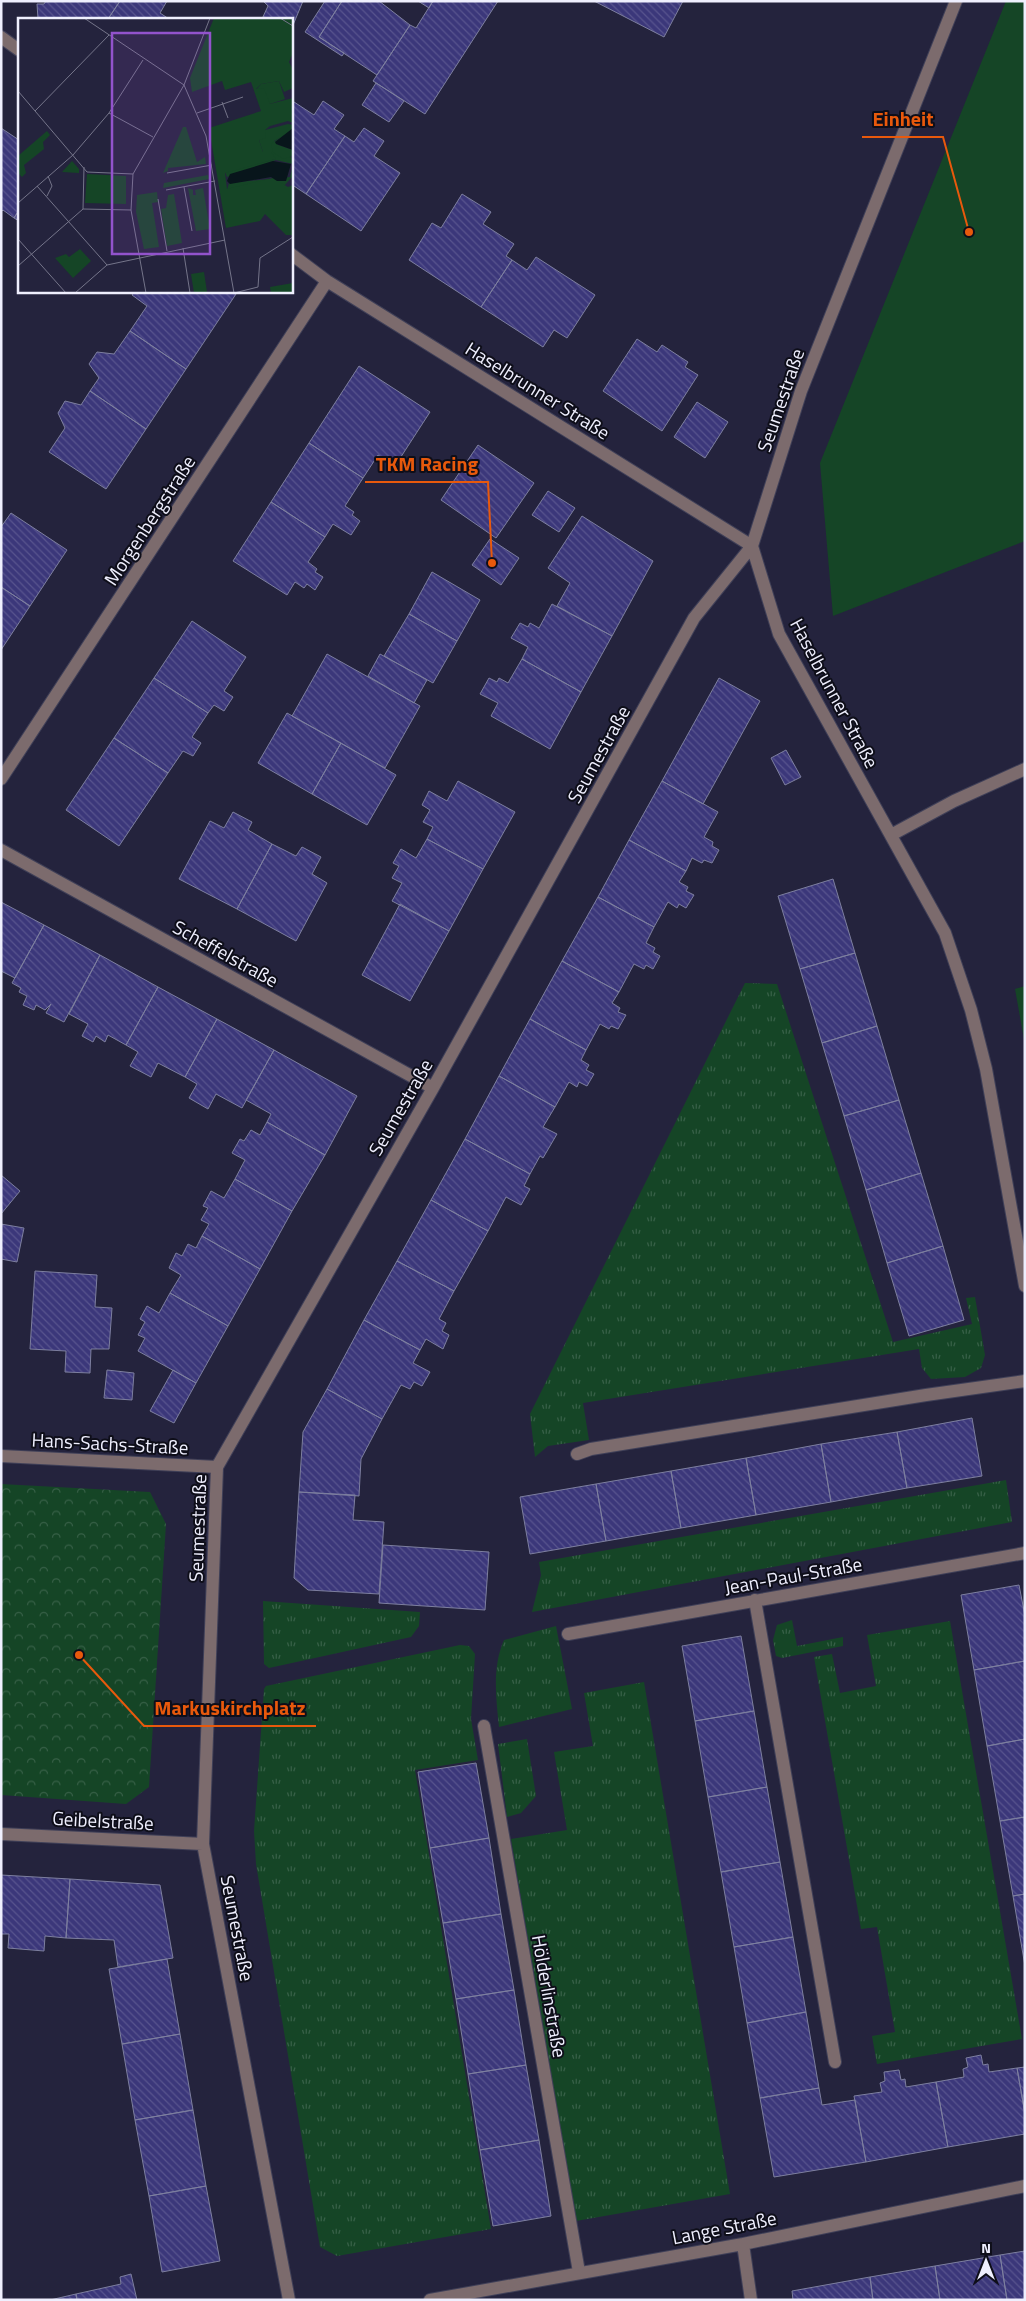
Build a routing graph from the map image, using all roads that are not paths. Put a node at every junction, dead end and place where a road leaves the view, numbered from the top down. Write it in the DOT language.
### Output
graph roads {
  1 [pos="956,1"];
  2 [pos="1,37"];
  3 [pos="18,49"];
  4 [pos="292,255"];
  5 [pos="327,281"];
  6 [pos="752,546"];
  7 [pos="1025,769"];
  8 [pos="1,780"];
  9 [pos="891,835"];
  10 [pos="1,850"];
  11 [pos="433,1088"];
  12 [pos="1025,1286"];
  13 [pos="1025,1381"];
  14 [pos="577,1454"];
  15 [pos="1,1456"];
  16 [pos="217,1467"];
  17 [pos="1025,1553"];
  18 [pos="755,1600"];
  19 [pos="568,1634"];
  20 [pos="484,1726"];
  21 [pos="1,1834"];
  22 [pos="203,1844"];
  23 [pos="835,2062"];
  24 [pos="1025,2186"];
  25 [pos="742,2244"];
  26 [pos="579,2272"];
  27 [pos="290,2300"];
  28 [pos="430,2300"];
  29 [pos="751,2300"];
  1 -- 6 [label="street, Seumestraße"];
  2 -- 3 [label="street"];
  4 -- 5 [label="street, Haselbrunner Straße"];
  5 -- 6 [label="street, Haselbrunner Straße"];
  5 -- 8 [label="street, Morgenbergstraße"];
  6 -- 9 [label="street, Haselbrunner Straße"];
  6 -- 11 [label="street, Seumestraße"];
  7 -- 9 [label="street"];
  9 -- 12 [label="street, Haselbrunner Straße"];
  10 -- 11 [label="street, Scheffelstraße"];
  11 -- 16 [label="street, Seumestraße"];
  13 -- 14 [label="street"];
  15 -- 16 [label="street, Hans-Sachs-Straße"];
  16 -- 22 [label="street, Seumestraße"];
  17 -- 18 [label="street, Jean-Paul-Straße"];
  18 -- 19 [label="street, Jean-Paul-Straße"];
  18 -- 23 [label="street"];
  20 -- 26 [label="street, Hölderlinstraße"];
  21 -- 22 [label="street, Geibelstraße"];
  22 -- 27 [label="street, Seumestraße"];
  24 -- 25 [label="street, Lange Straße"];
  25 -- 26 [label="street, Lange Straße"];
  25 -- 29 [label="street"];
  26 -- 28 [label="street, Lange Straße"];
}
